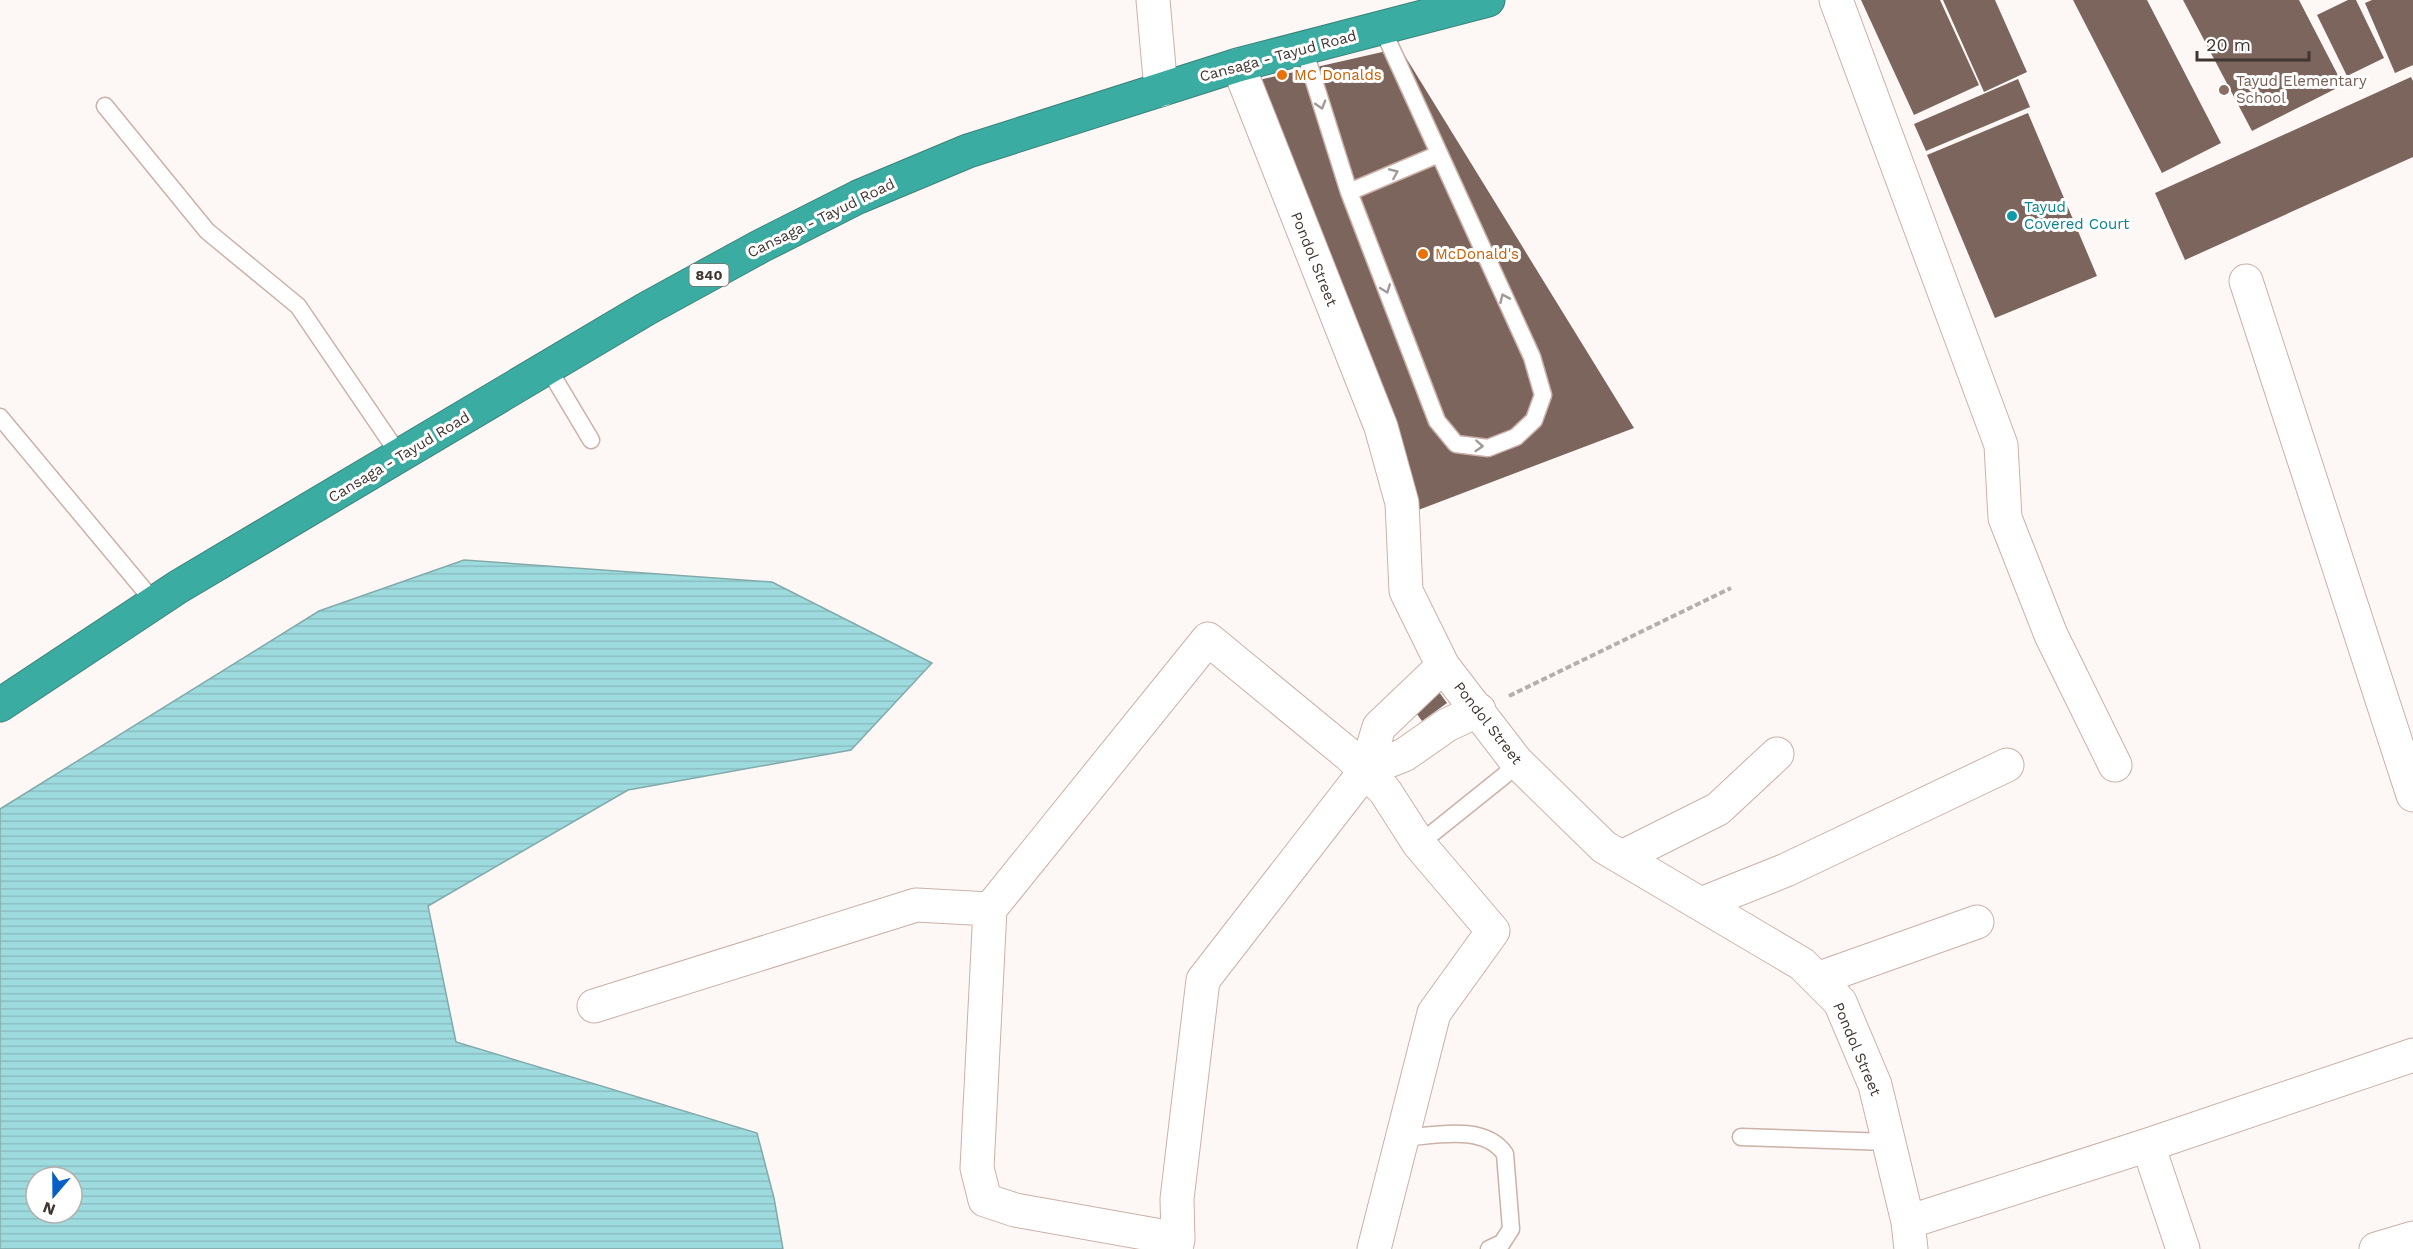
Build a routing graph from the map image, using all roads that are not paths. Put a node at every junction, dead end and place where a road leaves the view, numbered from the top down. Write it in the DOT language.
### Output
graph roads {
  1 [pos="1153,0"];
  2 [pos="1488,0"];
  3 [pos="1836,0"];
  4 [pos="1382,28"];
  5 [pos="1304,49"];
  6 [pos="1238,65"];
  7 [pos="1161,90"];
  8 [pos="105,106"];
  9 [pos="1439,154"];
  10 [pos="1349,192"];
  11 [pos="2246,281"];
  12 [pos="548,368"];
  13 [pos="0,417"];
  14 [pos="591,440"];
  15 [pos="400,456"];
  16 [pos="154,603"];
  17 [pos="1443,666"];
  18 [pos="0,705"];
  19 [pos="1479,710"];
  20 [pos="1777,754"];
  21 [pos="1516,761"];
  22 [pos="2007,765"];
  23 [pos="2115,765"];
  24 [pos="1366,770"];
  25 [pos="2413,795"];
  26 [pos="1419,844"];
  27 [pos="1622,857"];
  28 [pos="1701,904"];
  29 [pos="990,909"];
  30 [pos="1977,922"];
  31 [pos="1816,979"];
  32 [pos="594,1006"];
  33 [pos="2413,1055"];
  34 [pos="1741,1137"];
  35 [pos="1401,1138"];
  36 [pos="1888,1142"];
  37 [pos="2148,1145"];
  38 [pos="1910,1236"];
  39 [pos="2413,1238"];
  40 [pos="1177,1244"];
  41 [pos="1374,1249"];
  42 [pos="1489,1249"];
  43 [pos="2183,1249"];
  44 [pos="2376,1249"];
  1 -- 7 [label="street"];
  2 -- 4 [label="highway, Cansaga - Tayud Road / 840"];
  3 -- 23 [label="street"];
  4 -- 5 [label="highway, Cansaga - Tayud Road / 840"];
  4 -- 9 [label="lane"];
  5 -- 6 [label="highway, Cansaga - Tayud Road / 840"];
  5 -- 10 [label="lane, one-way"];
  6 -- 7 [label="highway, Cansaga - Tayud Road / 840"];
  6 -- 17 [label="street, Pondol Street"];
  7 -- 12 [label="highway, Cansaga - Tayud Road / 840"];
  8 -- 15 [label="lane"];
  10 -- 9 [label="lane, one-way"];
  10 -- 9 [label="lane, one-way"];
  11 -- 25 [label="street"];
  12 -- 14 [label="lane"];
  12 -- 15 [label="highway, Cansaga - Tayud Road / 840"];
  13 -- 16 [label="lane"];
  15 -- 16 [label="highway, Cansaga - Tayud Road / 840"];
  16 -- 18 [label="highway, Cansaga - Tayud Road / 840"];
  17 -- 19 [label="street, Pondol Street"];
  17 -- 24 [label="street"];
  19 -- 21 [label="street, Pondol Street"];
  19 -- 24 [label="street"];
  20 -- 27 [label="street"];
  21 -- 26 [label="lane"];
  21 -- 27 [label="street, Pondol Street"];
  22 -- 28 [label="street"];
  24 -- 26 [label="street"];
  24 -- 29 [label="street"];
  24 -- 40 [label="street"];
  26 -- 35 [label="street"];
  27 -- 28 [label="street, Pondol Street"];
  28 -- 31 [label="street, Pondol Street"];
  29 -- 32 [label="street"];
  29 -- 40 [label="street"];
  30 -- 31 [label="street"];
  31 -- 36 [label="street, Pondol Street"];
  33 -- 37 [label="street"];
  34 -- 36 [label="lane"];
  35 -- 41 [label="street"];
  35 -- 42 [label="lane"];
  36 -- 38 [label="street, Pondol Street"];
  37 -- 38 [label="street"];
  37 -- 43 [label="street"];
  39 -- 44 [label="street"];
}
